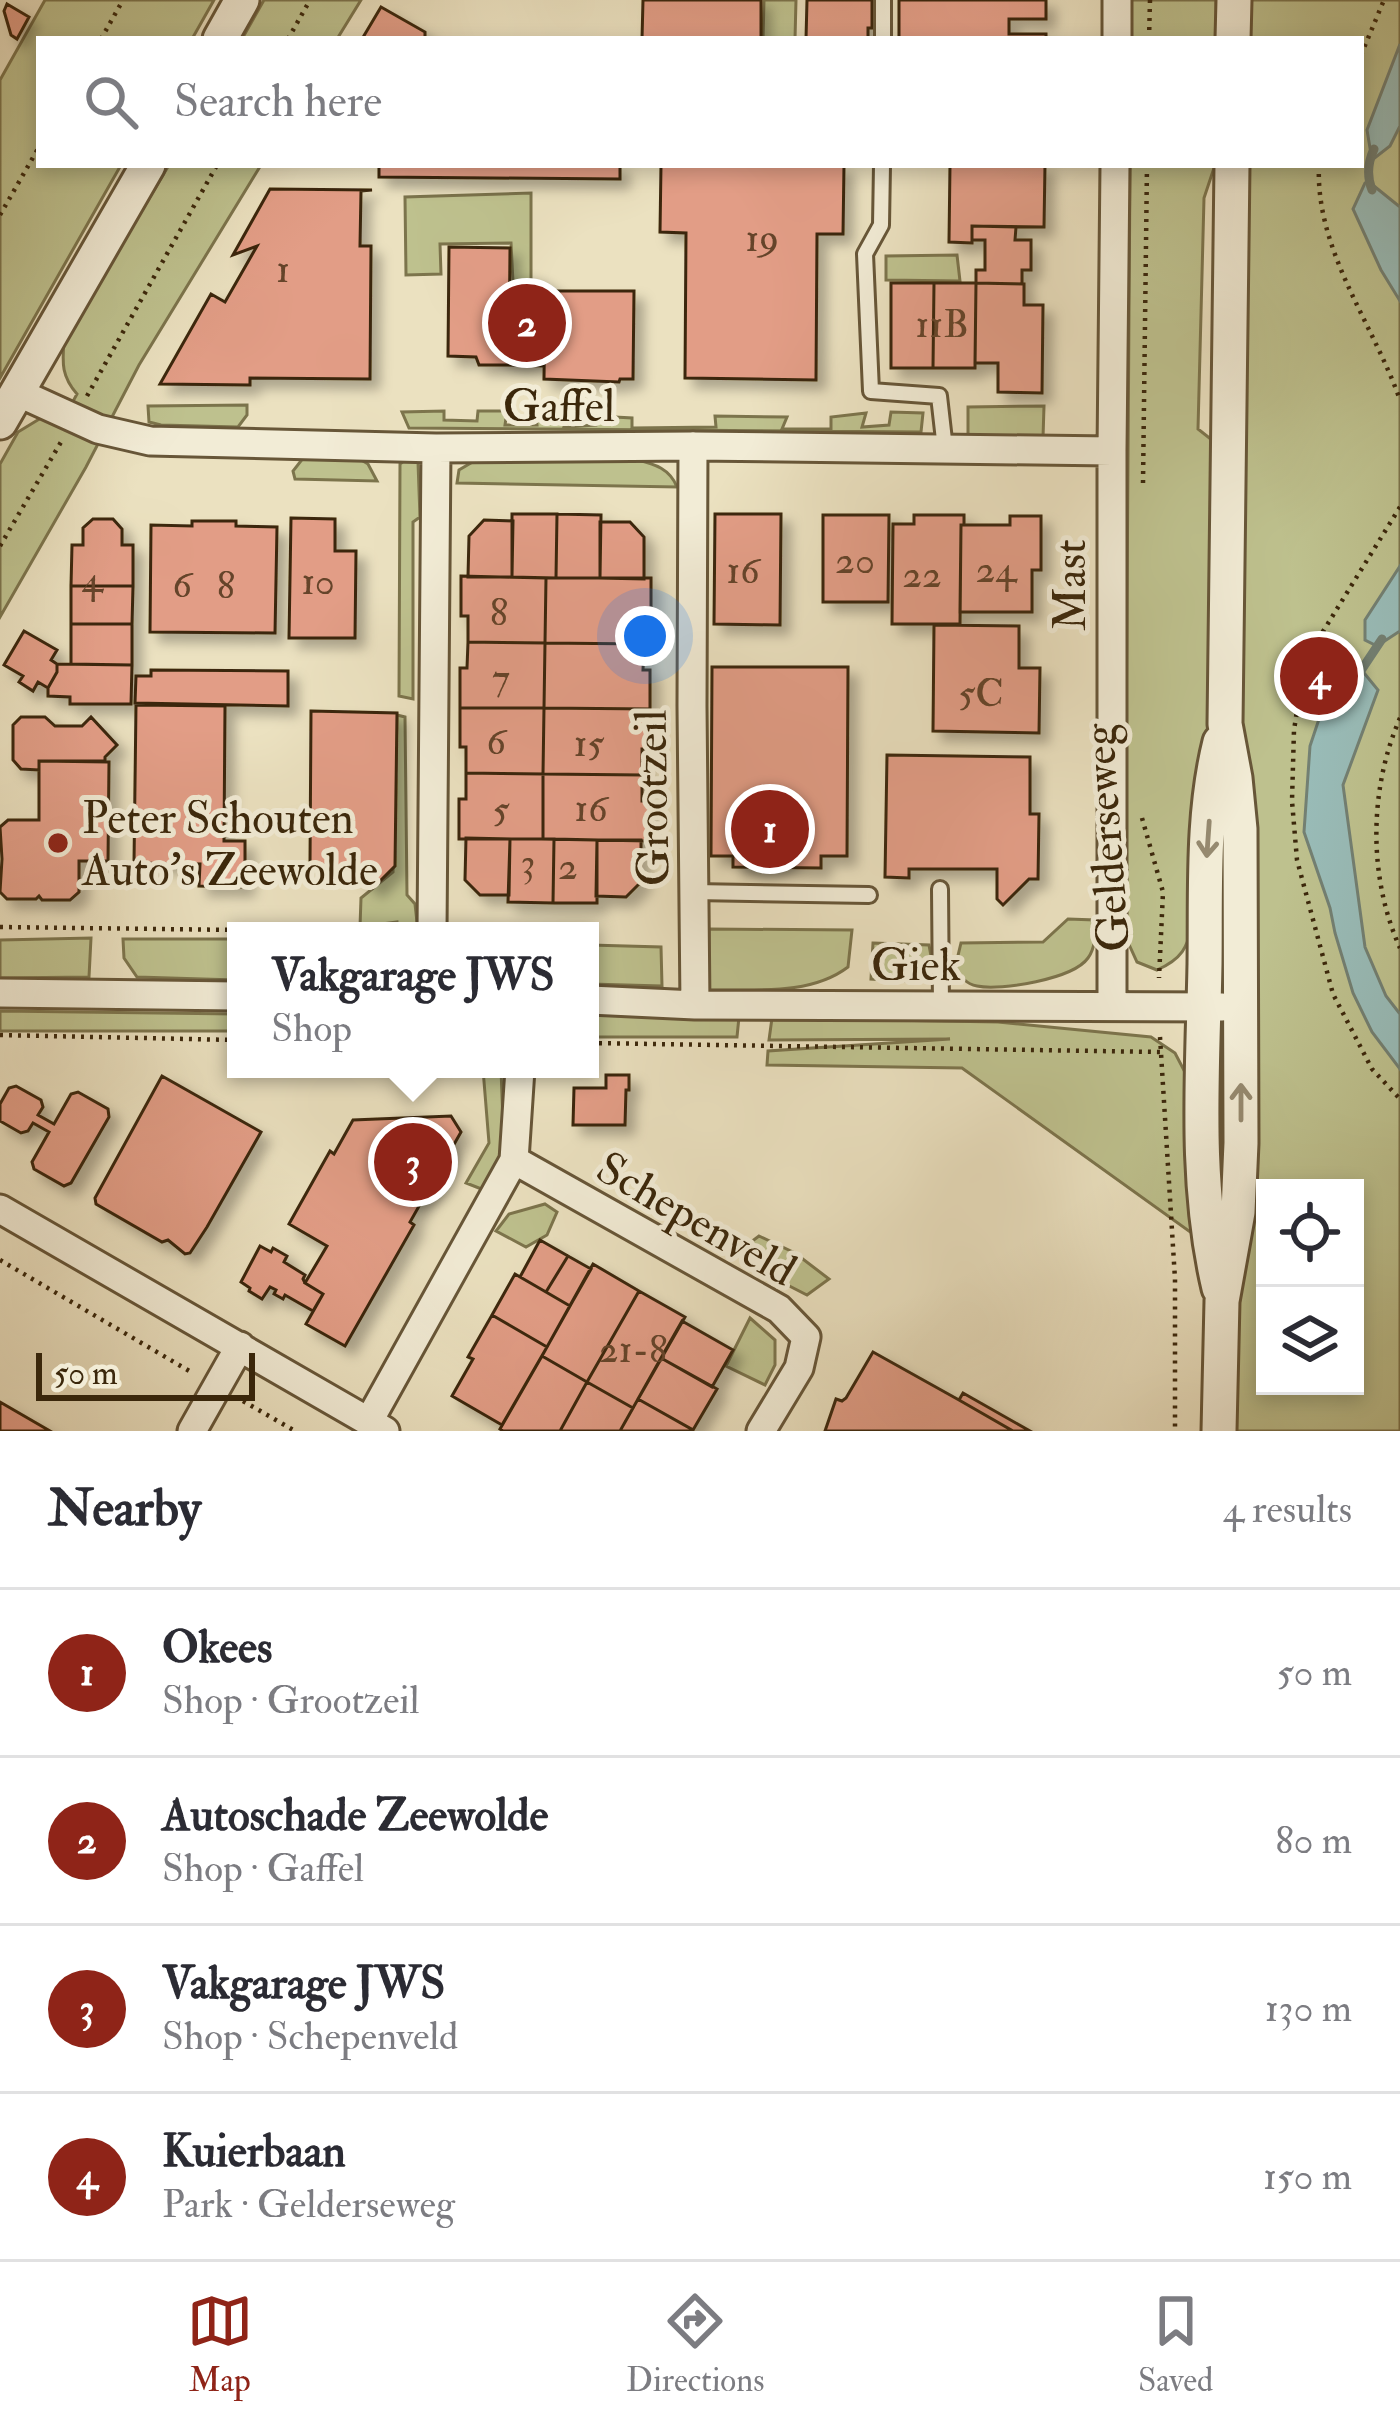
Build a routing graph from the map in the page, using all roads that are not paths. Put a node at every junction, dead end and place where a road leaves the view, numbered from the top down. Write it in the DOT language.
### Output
graph roads {
  1 [pos="242,0"];
  2 [pos="883,0"];
  3 [pos="1117,0"];
  4 [pos="1234,0"];
  5 [pos="222,36"];
  6 [pos="883,36"];
  7 [pos="1117,36"];
  8 [pos="1233,36"];
  9 [pos="146,168"];
  10 [pos="882,168"];
  11 [pos="1115,168"];
  12 [pos="1232,168"];
  13 [pos="17,392"];
  14 [pos="0,422"];
  15 [pos="693,446"];
  16 [pos="436,448"];
  17 [pos="945,449"];
  18 [pos="1112,451"];
  19 [pos="1225,724"];
  20 [pos="940,889"];
  21 [pos="694,892"];
  22 [pos="869,895"];
  23 [pos="431,922"];
  24 [pos="0,993"];
  25 [pos="227,996"];
  26 [pos="599,1000"];
  27 [pos="695,1005"];
  28 [pos="941,1006"];
  29 [pos="1112,1006"];
  30 [pos="1204,1006"];
  31 [pos="1241,1009"];
  32 [pos="519,1078"];
  33 [pos="514,1160"];
  34 [pos="0,1210"];
  35 [pos="1222,1301"];
  36 [pos="240,1346"];
  37 [pos="377,1426"];
  38 [pos="192,1431"];
  39 [pos="761,1431"];
  40 [pos="1220,1431"];
  1 -- 5 [label="street"];
  2 -- 6 [label="lane"];
  3 -- 7 [label="street"];
  4 -- 8 [label="street"];
  9 -- 13 [label="street"];
  10 -- 17 [label="lane"];
  11 -- 18 [label="street, Mast"];
  12 -- 19 [label="street, Gelderseweg"];
  13 -- 14 [label="street"];
  13 -- 16 [label="street, Gaffel"];
  15 -- 16 [label="street, Gaffel"];
  15 -- 17 [label="street, Gaffel"];
  15 -- 21 [label="street, Grootzeil"];
  16 -- 23 [label="street"];
  17 -- 18 [label="street, Gaffel"];
  18 -- 29 [label="street, Mast"];
  19 -- 30 [label="street, Gelderseweg, one-way"];
  19 -- 31 [label="street, Gelderseweg"];
  20 -- 28 [label="lane"];
  21 -- 22 [label="lane"];
  21 -- 27 [label="street, Grootzeil"];
  24 -- 25 [label="street"];
  26 -- 27 [label="street, Giek"];
  27 -- 28 [label="street, Giek"];
  28 -- 29 [label="street, Giek"];
  29 -- 30 [label="street, Giek"];
  30 -- 31 [label="street, Giek"];
  30 -- 35 [label="street, Gelderseweg"];
  35 -- 31 [label="street, Gelderseweg, one-way"];
  32 -- 33 [label="street"];
  33 -- 37 [label="street"];
  33 -- 39 [label="street, Schepenveld"];
  34 -- 36 [label="street"];
  35 -- 40 [label="street, Gelderseweg"];
  36 -- 37 [label="street"];
  36 -- 38 [label="street"];
}
